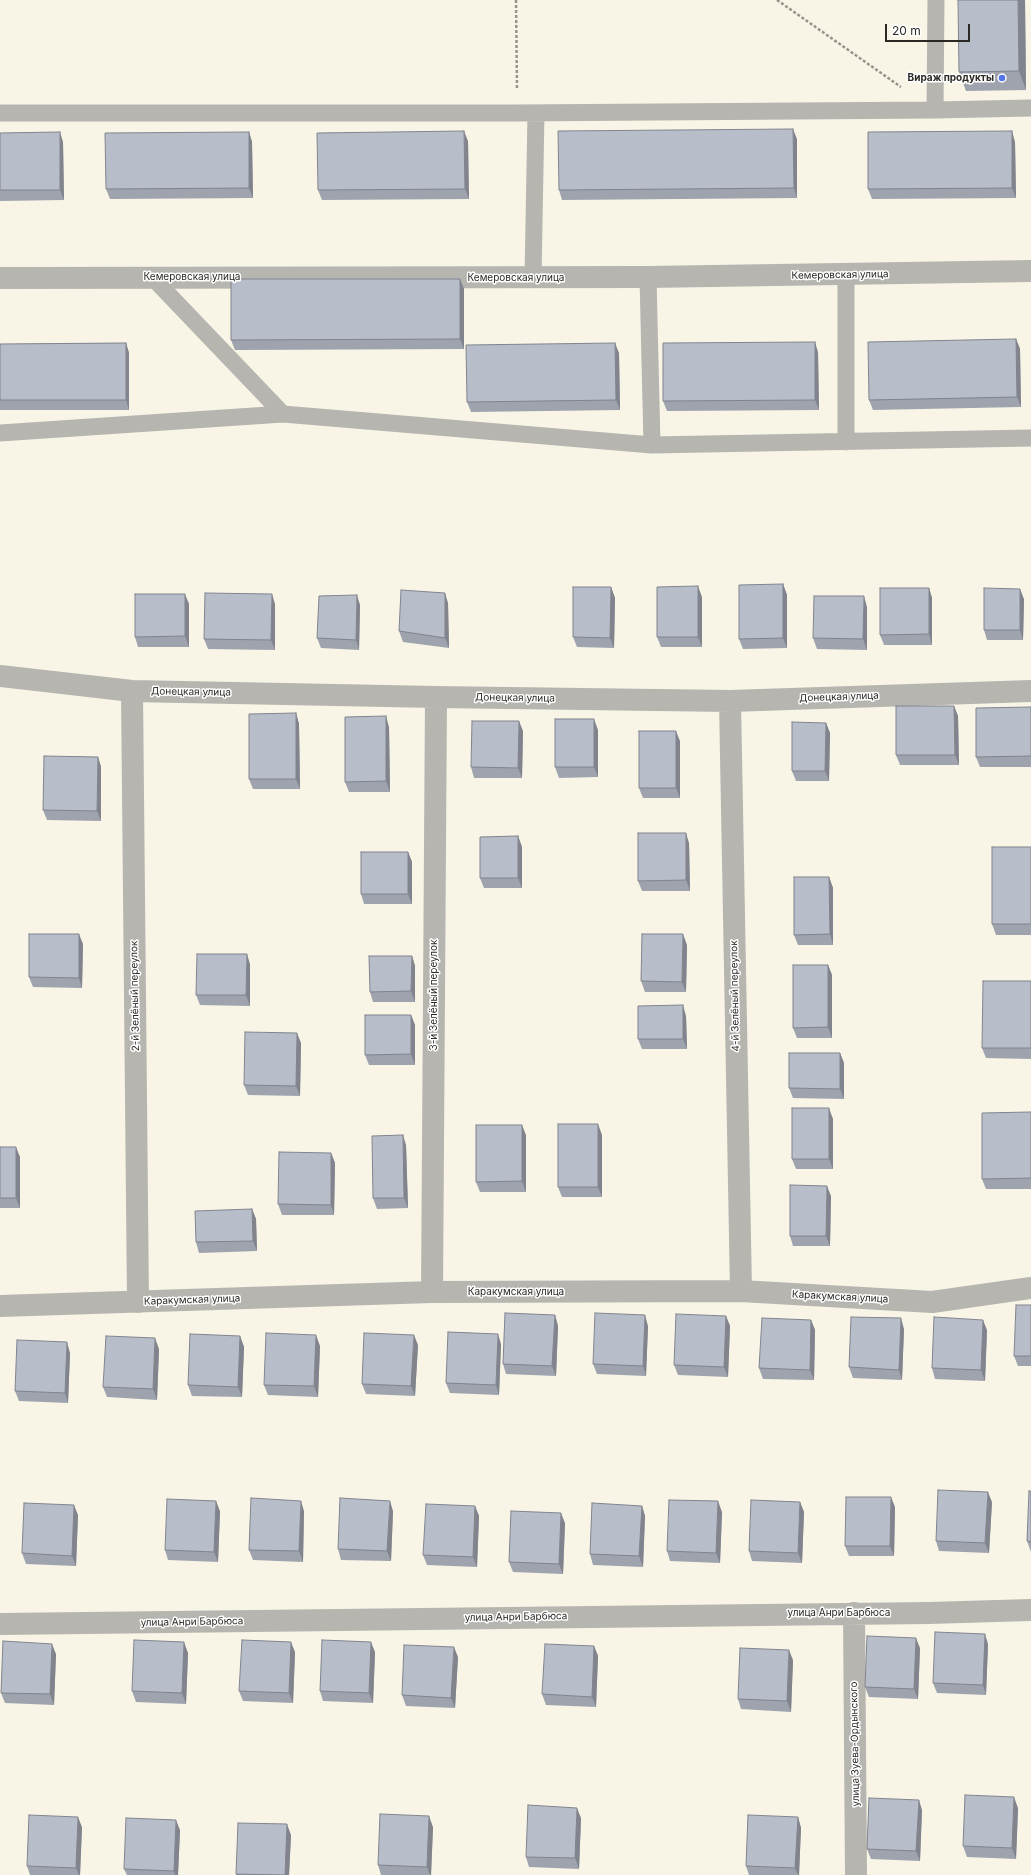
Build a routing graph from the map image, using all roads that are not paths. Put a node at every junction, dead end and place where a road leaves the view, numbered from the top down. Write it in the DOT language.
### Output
graph roads {
  1 [pos="936,0"];
  2 [pos="1031,108"];
  3 [pos="935,110"];
  4 [pos="0,113"];
  5 [pos="536,113"];
  6 [pos="1031,271"];
  7 [pos="846,275"];
  8 [pos="152,277"];
  9 [pos="648,277"];
  10 [pos="0,278"];
  11 [pos="533,278"];
  12 [pos="284,414"];
  13 [pos="0,434"];
  14 [pos="1031,438"];
  15 [pos="846,442"];
  16 [pos="652,444"];
  17 [pos="0,676"];
  18 [pos="132,691"];
  19 [pos="1031,691"];
  20 [pos="436,697"];
  21 [pos="730,700"];
  22 [pos="1031,1288"];
  23 [pos="741,1291"];
  24 [pos="432,1292"];
  25 [pos="138,1302"];
  26 [pos="0,1306"];
  27 [pos="1031,1610"];
  28 [pos="854,1613"];
  29 [pos="0,1624"];
  30 [pos="856,1875"];
  1 -- 3 [label="lane"];
  2 -- 3 [label="lane"];
  3 -- 5 [label="lane"];
  4 -- 5 [label="lane"];
  5 -- 11 [label="lane"];
  6 -- 7 [label="street, Кемеровская улица"];
  7 -- 9 [label="street, Кемеровская улица"];
  7 -- 15 [label="lane"];
  8 -- 10 [label="street, Кемеровская улица"];
  8 -- 11 [label="street, Кемеровская улица"];
  8 -- 12 [label="lane"];
  9 -- 11 [label="street, Кемеровская улица"];
  9 -- 16 [label="lane"];
  12 -- 13 [label="lane"];
  12 -- 16 [label="lane"];
  14 -- 15 [label="lane"];
  15 -- 16 [label="lane"];
  17 -- 18 [label="street, Донецкая улица"];
  18 -- 20 [label="street, Донецкая улица"];
  18 -- 25 [label="street, 2-й Зелёный переулок"];
  19 -- 21 [label="street, Донецкая улица"];
  20 -- 21 [label="street, Донецкая улица"];
  20 -- 24 [label="street, 3-й Зелёный переулок"];
  21 -- 23 [label="street, 4-й Зелёный переулок"];
  22 -- 23 [label="street, Каракумская улица"];
  23 -- 24 [label="street, Каракумская улица"];
  24 -- 25 [label="street, Каракумская улица"];
  25 -- 26 [label="street, Каракумская улица"];
  27 -- 28 [label="street, улица Анри Барбюса"];
  28 -- 29 [label="street, улица Анри Барбюса"];
  28 -- 30 [label="street, улица Зуева-Ордынского"];
}
